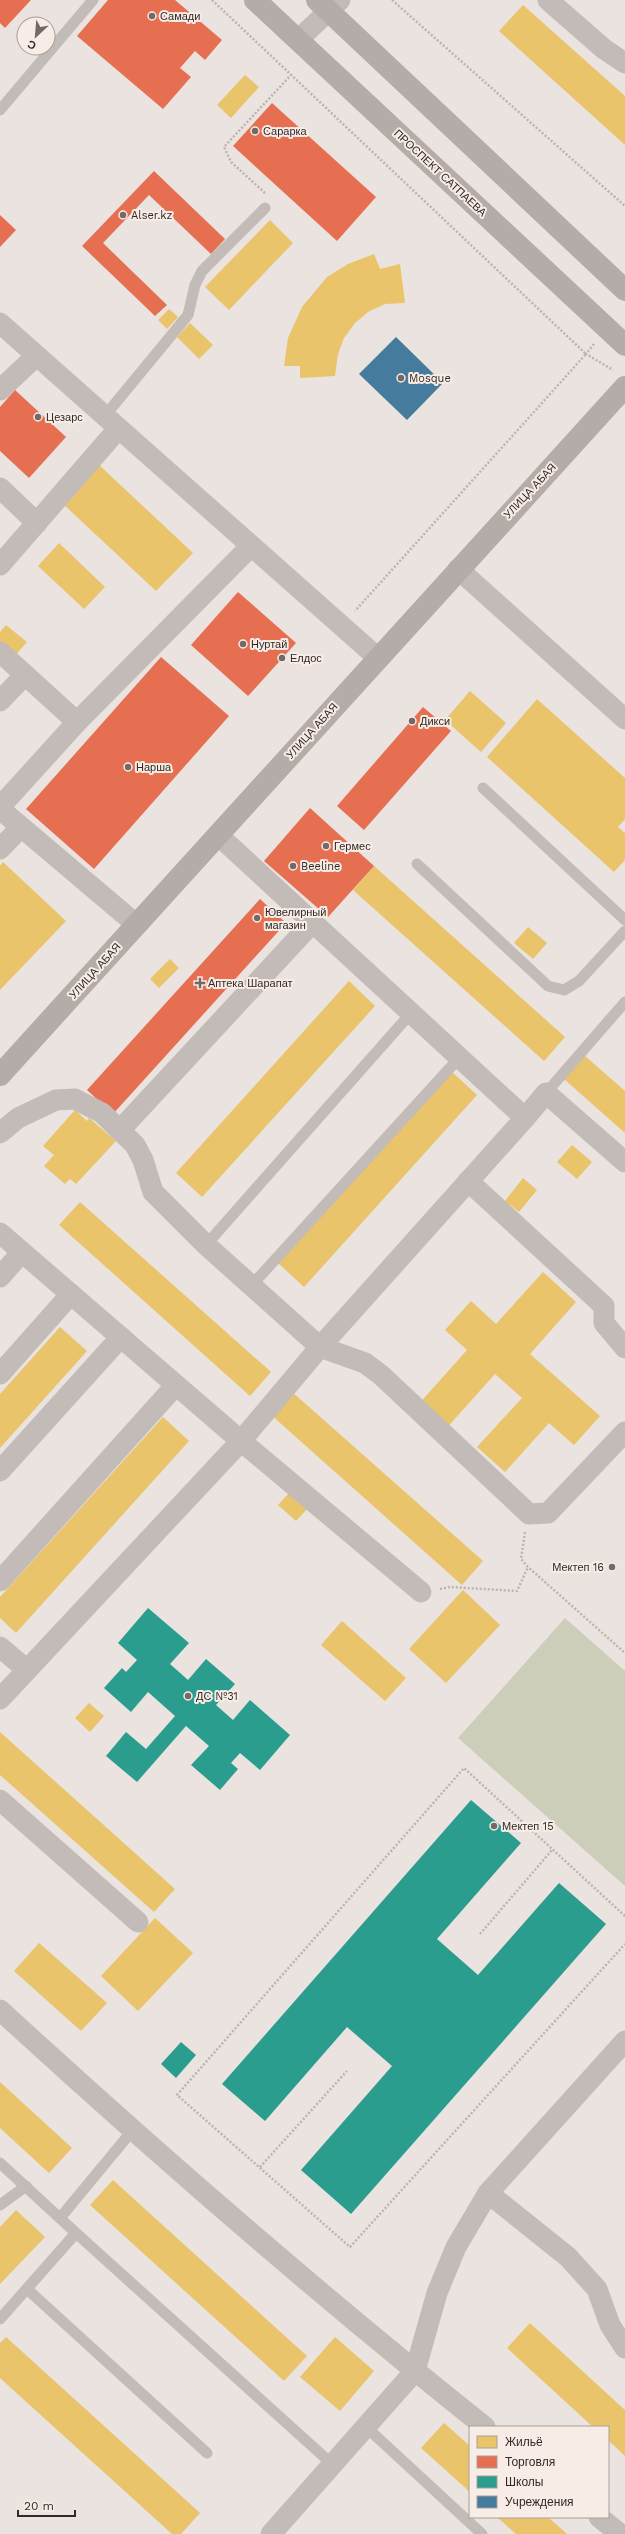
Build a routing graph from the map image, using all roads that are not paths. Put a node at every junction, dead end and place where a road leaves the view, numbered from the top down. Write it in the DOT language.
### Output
graph roads {
  1 [pos="93,0"];
  2 [pos="255,0"];
  3 [pos="548,0"];
  4 [pos="329,4"];
  5 [pos="298,40"];
  6 [pos="625,63"];
  7 [pos="0,110"];
  8 [pos="265,208"];
  9 [pos="625,290"];
  10 [pos="0,323"];
  11 [pos="625,345"];
  12 [pos="36,356"];
  13 [pos="622,380"];
  14 [pos="0,390"];
  15 [pos="111,423"];
  16 [pos="0,488"];
  17 [pos="37,522"];
  18 [pos="251,546"];
  19 [pos="0,565"];
  20 [pos="458,568"];
  21 [pos="0,652"];
  22 [pos="378,658"];
  23 [pos="25,675"];
  24 [pos="0,701"];
  25 [pos="625,719"];
  26 [pos="78,722"];
  27 [pos="484,788"];
  28 [pos="0,808"];
  29 [pos="21,827"];
  30 [pos="218,835"];
  31 [pos="0,849"];
  32 [pos="417,864"];
  33 [pos="625,920"];
  34 [pos="313,922"];
  35 [pos="137,925"];
  36 [pos="625,931"];
  37 [pos="625,1002"];
  38 [pos="411,1014"];
  39 [pos="459,1058"];
  40 [pos="0,1075"];
  41 [pos="546,1094"];
  42 [pos="525,1118"];
  43 [pos="120,1130"];
  44 [pos="0,1133"];
  45 [pos="625,1162"];
  46 [pos="468,1181"];
  47 [pos="0,1233"];
  48 [pos="206,1245"];
  49 [pos="22,1252"];
  50 [pos="0,1277"];
  51 [pos="251,1286"];
  52 [pos="71,1294"];
  53 [pos="121,1337"];
  54 [pos="320,1347"];
  55 [pos="625,1348"];
  56 [pos="0,1374"];
  57 [pos="176,1385"];
  58 [pos="625,1432"];
  59 [pos="241,1441"];
  60 [pos="0,1471"];
  61 [pos="0,1581"];
  62 [pos="421,1592"];
  63 [pos="0,1647"];
  64 [pos="27,1670"];
  65 [pos="0,1699"];
  66 [pos="0,1800"];
  67 [pos="138,1922"];
  68 [pos="0,2010"];
  69 [pos="625,2041"];
  70 [pos="132,2131"];
  71 [pos="0,2163"];
  72 [pos="26,2186"];
  73 [pos="488,2192"];
  74 [pos="0,2205"];
  75 [pos="60,2218"];
  76 [pos="76,2233"];
  77 [pos="27,2289"];
  78 [pos="0,2318"];
  79 [pos="625,2348"];
  80 [pos="415,2371"];
  81 [pos="364,2426"];
  82 [pos="485,2426"];
  83 [pos="207,2453"];
  84 [pos="332,2464"];
  85 [pos="600,2518"];
  86 [pos="270,2534"];
  87 [pos="482,2534"];
  88 [pos="620,2534"];
  1 -- 7 [label="lane"];
  2 -- 5 [label="street, ПРОСПЕКТ САТПАЕВА"];
  3 -- 6 [label="street"];
  4 -- 5 [label="street"];
  4 -- 9 [label="street"];
  5 -- 11 [label="street, ПРОСПЕКТ САТПАЕВА"];
  8 -- 15 [label="lane"];
  10 -- 12 [label="street"];
  12 -- 14 [label="street"];
  12 -- 15 [label="street"];
  13 -- 20 [label="street, УЛИЦА АБАЯ"];
  15 -- 17 [label="street"];
  15 -- 18 [label="street"];
  16 -- 17 [label="street"];
  17 -- 19 [label="street"];
  18 -- 22 [label="street"];
  18 -- 26 [label="street"];
  20 -- 22 [label="street, УЛИЦА АБАЯ"];
  20 -- 25 [label="street"];
  21 -- 23 [label="street"];
  22 -- 30 [label="street, УЛИЦА АБАЯ"];
  23 -- 24 [label="street"];
  23 -- 26 [label="street"];
  26 -- 28 [label="street"];
  27 -- 33 [label="lane"];
  28 -- 29 [label="street"];
  29 -- 31 [label="street"];
  29 -- 35 [label="street"];
  30 -- 34 [label="street"];
  30 -- 35 [label="street, УЛИЦА АБАЯ"];
  32 -- 36 [label="lane"];
  34 -- 38 [label="street"];
  34 -- 43 [label="street"];
  35 -- 40 [label="street, УЛИЦА АБАЯ"];
  37 -- 41 [label="lane"];
  38 -- 39 [label="street"];
  38 -- 48 [label="lane"];
  39 -- 42 [label="street"];
  39 -- 51 [label="lane"];
  41 -- 42 [label="street"];
  41 -- 45 [label="street"];
  42 -- 46 [label="street"];
  43 -- 44 [label="street"];
  43 -- 48 [label="street"];
  46 -- 54 [label="street"];
  46 -- 55 [label="street"];
  47 -- 49 [label="street"];
  48 -- 51 [label="street"];
  49 -- 50 [label="street"];
  49 -- 52 [label="street"];
  51 -- 54 [label="street"];
  52 -- 53 [label="street"];
  52 -- 56 [label="street"];
  53 -- 57 [label="street"];
  53 -- 60 [label="street"];
  54 -- 58 [label="street"];
  54 -- 59 [label="street"];
  57 -- 59 [label="street"];
  57 -- 61 [label="street"];
  59 -- 62 [label="street"];
  59 -- 64 [label="street"];
  63 -- 64 [label="street"];
  64 -- 65 [label="street"];
  66 -- 67 [label="street"];
  68 -- 70 [label="street"];
  69 -- 73 [label="street"];
  70 -- 75 [label="lane"];
  70 -- 80 [label="street"];
  71 -- 72 [label="lane"];
  72 -- 74 [label="lane"];
  72 -- 75 [label="lane"];
  73 -- 79 [label="street"];
  73 -- 80 [label="street"];
  75 -- 76 [label="lane"];
  76 -- 77 [label="lane"];
  76 -- 84 [label="lane"];
  77 -- 78 [label="lane"];
  77 -- 83 [label="lane"];
  80 -- 81 [label="street"];
  80 -- 82 [label="street"];
  81 -- 84 [label="street"];
  81 -- 87 [label="lane"];
  84 -- 86 [label="street"];
  85 -- 88 [label="street"];
}
